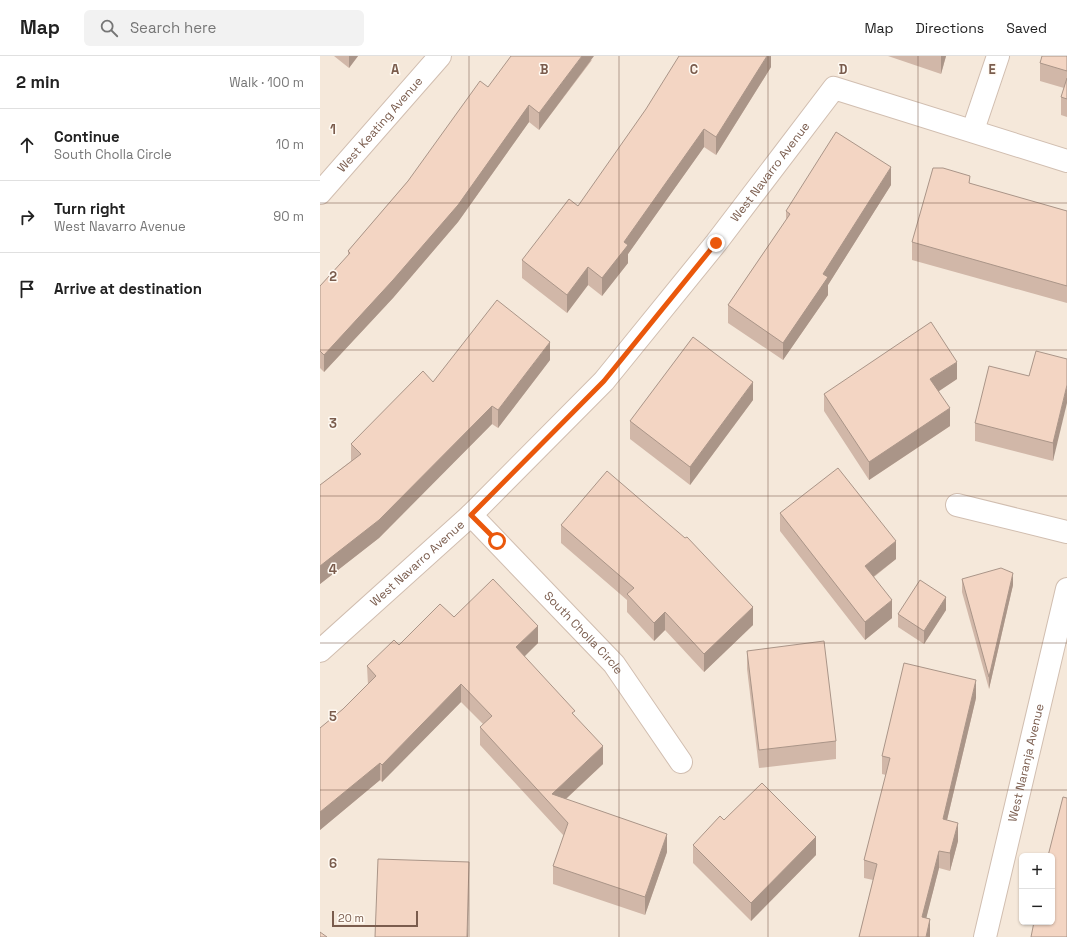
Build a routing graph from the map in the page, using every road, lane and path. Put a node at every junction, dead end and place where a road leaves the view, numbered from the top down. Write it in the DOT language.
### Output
graph roads {
  1 [pos="440,56"];
  2 [pos="998,56"];
  3 [pos="973,130"];
  4 [pos="1067,161"];
  5 [pos="320,193"];
  6 [pos="957,505"];
  7 [pos="471,515"];
  8 [pos="1067,532"];
  9 [pos="1067,589"];
  10 [pos="320,651"];
  11 [pos="681,762"];
  12 [pos="985,937"];
  1 -- 5 [label="street, West Keating Avenue"];
  2 -- 3 [label="street"];
  3 -- 4 [label="street"];
  3 -- 7 [label="street, West Navarro Avenue"];
  6 -- 8 [label="street"];
  7 -- 10 [label="street, West Navarro Avenue"];
  7 -- 11 [label="street, South Cholla Circle"];
  9 -- 12 [label="street, West Naranja Avenue"];
}
